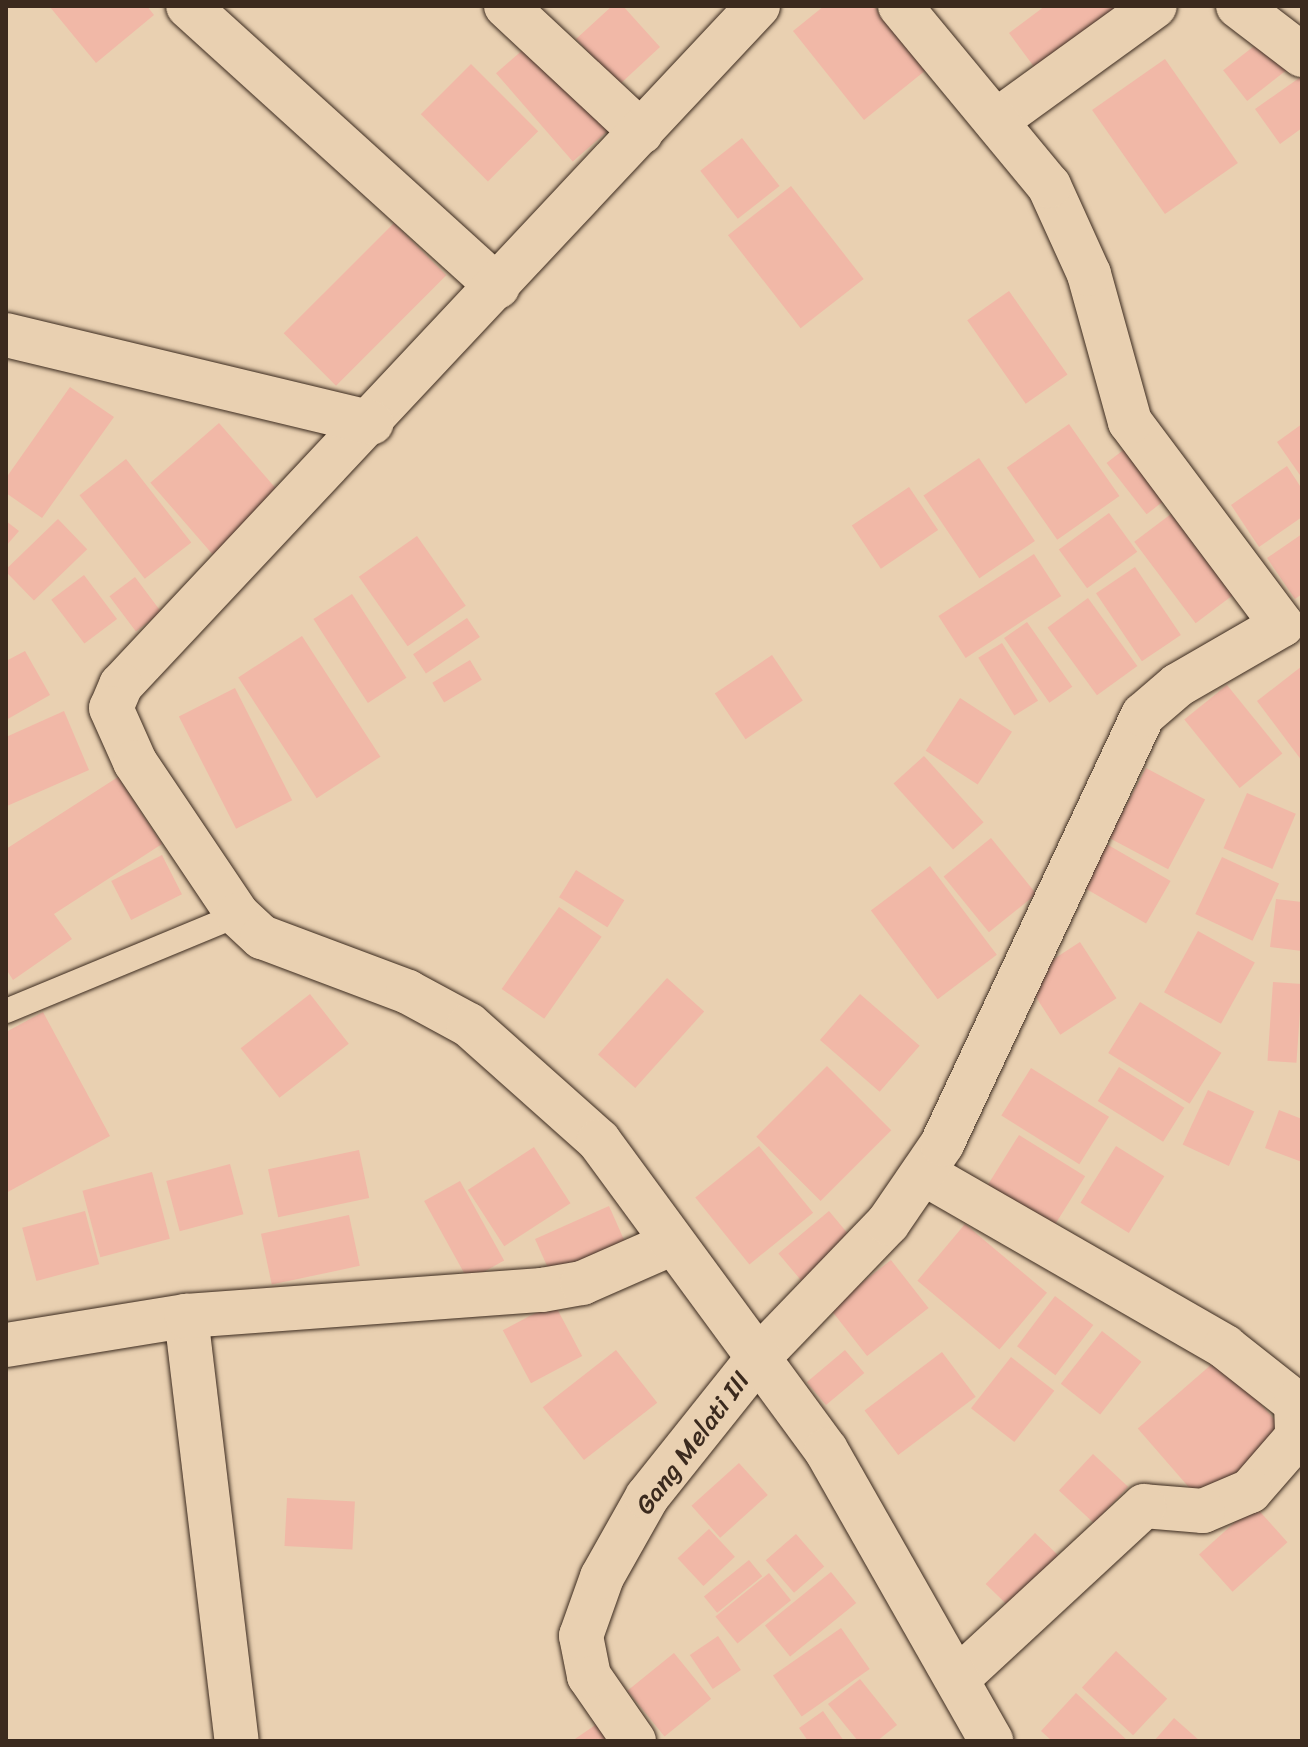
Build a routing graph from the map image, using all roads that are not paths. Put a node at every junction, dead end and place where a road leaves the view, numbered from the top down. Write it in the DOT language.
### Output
graph roads {
  1 [pos="188,6"];
  2 [pos="506,6"];
  3 [pos="758,6"];
  4 [pos="900,6"];
  5 [pos="1154,6"];
  6 [pos="1238,6"];
  7 [pos="1302,55"];
  8 [pos="996,121"];
  9 [pos="641,132"];
  10 [pos="498,287"];
  11 [pos="6,335"];
  12 [pos="372,423"];
  13 [pos="1292,636"];
  14 [pos="238,915"];
  15 [pos="6,1011"];
  16 [pos="923,1173"];
  17 [pos="671,1244"];
  18 [pos="186,1316"];
  19 [pos="6,1345"];
  20 [pos="757,1359"];
  21 [pos="958,1678"];
  22 [pos="237,1741"];
  23 [pos="634,1741"];
  24 [pos="991,1741"];
  1 -- 10 [label="street"];
  2 -- 9 [label="street"];
  3 -- 9 [label="street"];
  4 -- 8 [label="street"];
  5 -- 8 [label="street"];
  6 -- 7 [label="street"];
  8 -- 13 [label="street"];
  9 -- 10 [label="street"];
  10 -- 12 [label="street"];
  11 -- 12 [label="street"];
  12 -- 14 [label="street"];
  13 -- 16 [label="street, Gang Melati III"];
  14 -- 15 [label="lane"];
  14 -- 17 [label="street"];
  16 -- 20 [label="street, Gang Melati III"];
  16 -- 21 [label="street"];
  17 -- 18 [label="street"];
  17 -- 20 [label="street"];
  18 -- 19 [label="street"];
  18 -- 22 [label="street"];
  20 -- 21 [label="street"];
  20 -- 23 [label="street, Gang Melati III"];
  21 -- 24 [label="street"];
}
